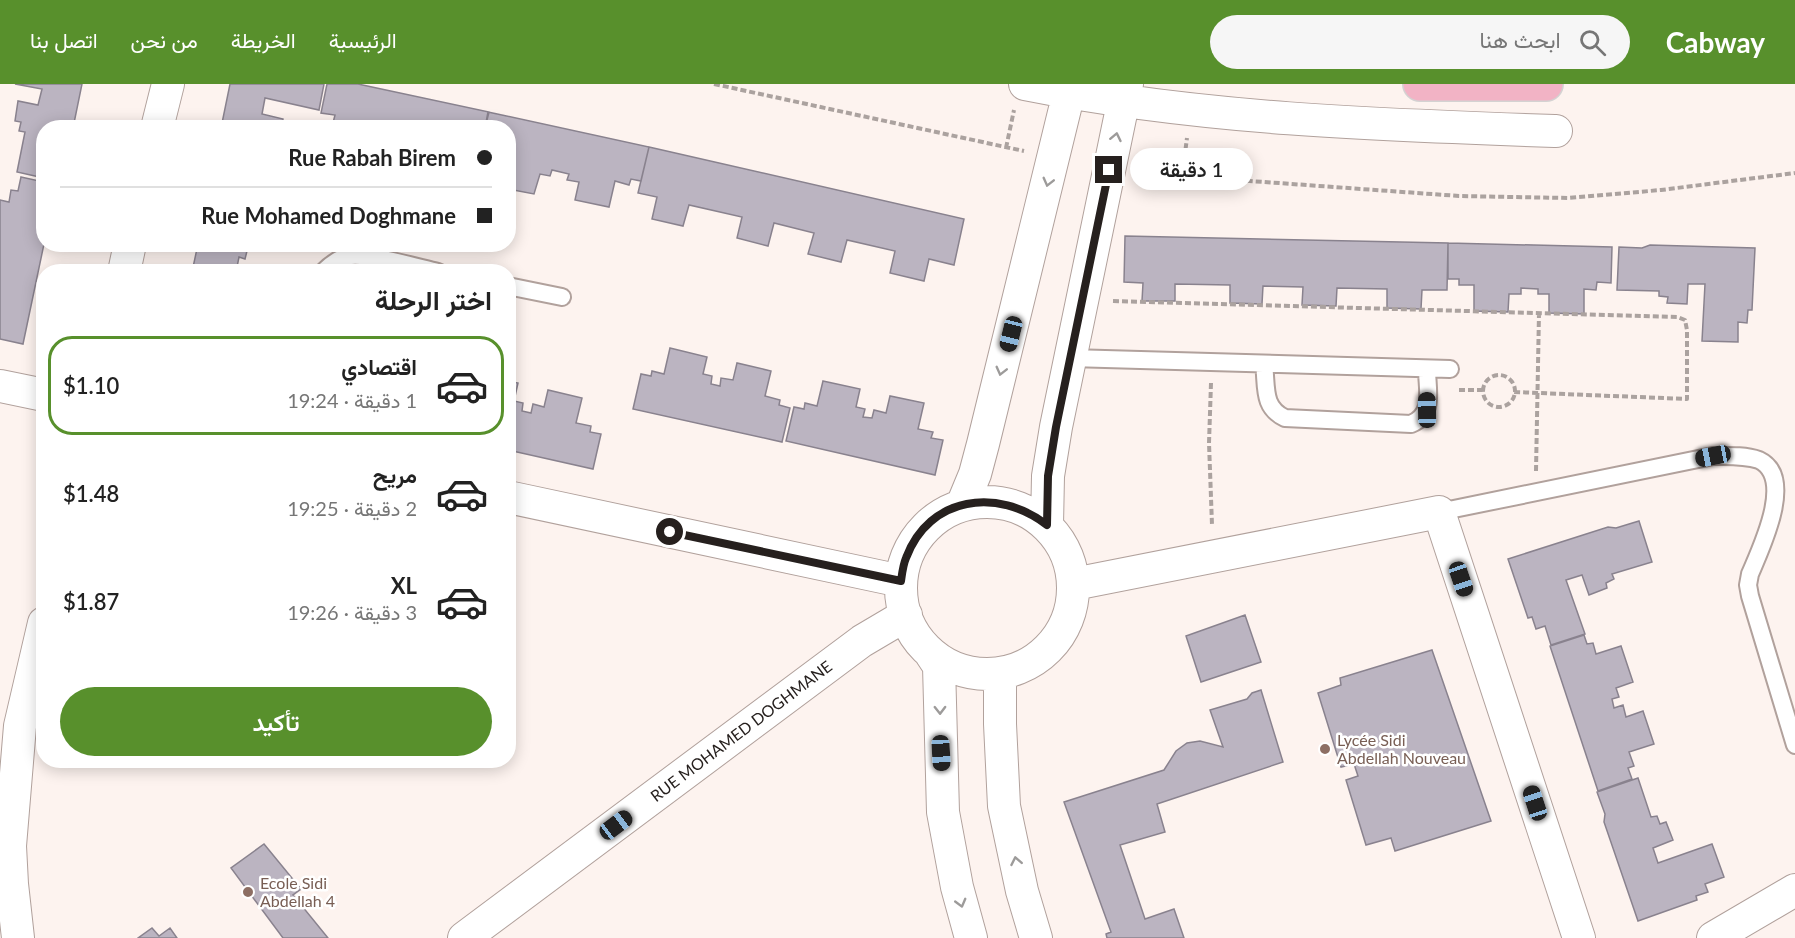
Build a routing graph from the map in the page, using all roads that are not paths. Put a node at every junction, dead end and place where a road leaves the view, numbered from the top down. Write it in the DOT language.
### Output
graph roads {
  1 [pos="168,84"];
  2 [pos="1420,84"];
  3 [pos="1546,84"];
  4 [pos="1070,88"];
  5 [pos="1125,93"];
  6 [pos="1021,95"];
  7 [pos="160,120"];
  8 [pos="1556,131"];
  9 [pos="332,264"];
  10 [pos="402,264"];
  11 [pos="516,288"];
  12 [pos="562,297"];
  13 [pos="1070,358"];
  14 [pos="1264,364"];
  15 [pos="1427,369"];
  16 [pos="1450,369"];
  17 [pos="0,386"];
  18 [pos="36,393"];
  19 [pos="516,499"];
  20 [pos="963,503"];
  21 [pos="1439,512"];
  22 [pos="1047,525"];
  23 [pos="901,581"];
  24 [pos="1074,584"];
  25 [pos="906,615"];
  26 [pos="36,648"];
  27 [pos="931,654"];
  28 [pos="1000,674"];
  29 [pos="10,728"];
  30 [pos="1795,745"];
  31 [pos="5,847"];
  32 [pos="1795,890"];
  33 [pos="18,938"];
  34 [pos="464,938"];
  35 [pos="971,938"];
  36 [pos="1036,938"];
  37 [pos="1579,938"];
  38 [pos="1713,938"];
  1 -- 7 [label="street"];
  2 -- 3 [label="main road"];
  4 -- 5 [label="street"];
  4 -- 6 [label="street"];
  4 -- 20 [label="street, one-way"];
  5 -- 8 [label="street"];
  13 -- 5 [label="street, one-way"];
  9 -- 10 [label="lane"];
  11 -- 12 [label="lane"];
  13 -- 14 [label="lane"];
  13 -- 22 [label="street"];
  14 -- 15 [label="lane"];
  14 -- 15 [label="lane"];
  15 -- 16 [label="lane"];
  17 -- 18 [label="street"];
  19 -- 23 [label="street"];
  20 -- 22 [label="street"];
  20 -- 23 [label="street"];
  21 -- 24 [label="street"];
  21 -- 30 [label="lane"];
  21 -- 37 [label="street"];
  22 -- 24 [label="street"];
  23 -- 25 [label="street"];
  24 -- 28 [label="street"];
  25 -- 27 [label="street"];
  25 -- 34 [label="street, RUE MOHAMED DOGHMANE"];
  26 -- 29 [label="street"];
  27 -- 28 [label="street"];
  27 -- 35 [label="street, one-way"];
  36 -- 28 [label="street, one-way"];
  29 -- 31 [label="street"];
  31 -- 33 [label="street"];
  32 -- 38 [label="street"];
}
